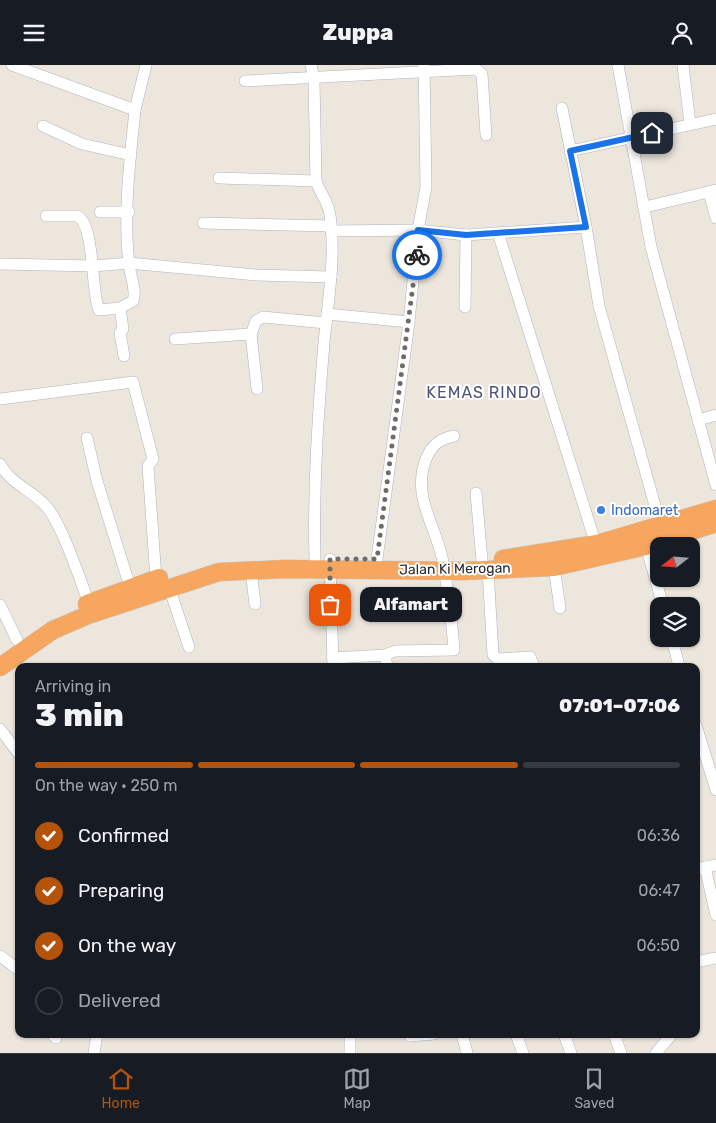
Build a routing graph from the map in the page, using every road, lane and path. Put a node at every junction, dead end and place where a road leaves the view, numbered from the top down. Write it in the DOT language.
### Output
graph roads {
  1 [pos="12,65"];
  2 [pos="146,65"];
  3 [pos="311,65"];
  4 [pos="618,65"];
  5 [pos="683,65"];
  6 [pos="424,68"];
  7 [pos="314,80"];
  8 [pos="245,81"];
  9 [pos="562,108"];
  10 [pos="135,110"];
  11 [pos="716,119"];
  12 [pos="690,124"];
  13 [pos="43,126"];
  14 [pos="486,135"];
  15 [pos="633,138"];
  16 [pos="570,151"];
  17 [pos="131,155"];
  18 [pos="219,178"];
  19 [pos="316,181"];
  20 [pos="712,191"];
  21 [pos="645,207"];
  22 [pos="100,212"];
  23 [pos="128,212"];
  24 [pos="46,217"];
  25 [pos="716,219"];
  26 [pos="203,223"];
  27 [pos="586,227"];
  28 [pos="331,228"];
  29 [pos="418,230"];
  30 [pos="466,235"];
  31 [pos="500,239"];
  32 [pos="129,263"];
  33 [pos="0,264"];
  34 [pos="94,266"];
  35 [pos="331,277"];
  36 [pos="465,307"];
  37 [pos="120,308"];
  38 [pos="327,319"];
  39 [pos="409,323"];
  40 [pos="251,334"];
  41 [pos="175,339"];
  42 [pos="124,356"];
  43 [pos="257,389"];
  44 [pos="0,399"];
  45 [pos="716,415"];
  46 [pos="698,420"];
  47 [pos="454,436"];
  48 [pos="88,439"];
  49 [pos="0,464"];
  50 [pos="716,485"];
  51 [pos="476,493"];
  52 [pos="715,522"];
  53 [pos="661,527"];
  54 [pos="646,546"];
  55 [pos="598,551"];
  56 [pos="377,559"];
  57 [pos="325,562"];
  58 [pos="485,565"];
  59 [pos="443,566"];
  60 [pos="554,567"];
  61 [pos="251,570"];
  62 [pos="163,583"];
  63 [pos="130,587"];
  64 [pos="660,597"];
  65 [pos="89,603"];
  66 [pos="255,604"];
  67 [pos="0,605"];
  68 [pos="560,608"];
  69 [pos="17,640"];
  70 [pos="189,647"];
  71 [pos="674,647"];
  72 [pos="0,652"];
  73 [pos="386,661"];
  74 [pos="333,662"];
  75 [pos="533,663"];
  76 [pos="678,663"];
  77 [pos="0,667"];
  78 [pos="0,729"];
  79 [pos="700,738"];
  80 [pos="15,749"];
  81 [pos="716,790"];
  82 [pos="706,867"];
  83 [pos="716,915"];
  84 [pos="0,956"];
  85 [pos="716,958"];
  86 [pos="700,960"];
  87 [pos="15,967"];
  88 [pos="96,1038"];
  89 [pos="350,1038"];
  90 [pos="463,1038"];
  91 [pos="517,1038"];
  92 [pos="565,1038"];
  93 [pos="615,1038"];
  94 [pos="668,1038"];
  95 [pos="94,1053"];
  96 [pos="350,1053"];
  97 [pos="467,1053"];
  98 [pos="523,1053"];
  99 [pos="571,1053"];
  100 [pos="621,1053"];
  101 [pos="656,1053"];
  1 -- 10 [label="street"];
  2 -- 10 [label="street"];
  3 -- 7 [label="street"];
  4 -- 15 [label="street"];
  5 -- 12 [label="street"];
  6 -- 7 [label="street"];
  6 -- 14 [label="street"];
  6 -- 29 [label="street"];
  7 -- 8 [label="street"];
  7 -- 19 [label="street"];
  9 -- 16 [label="street"];
  10 -- 17 [label="street"];
  11 -- 12 [label="street"];
  12 -- 15 [label="street"];
  13 -- 17 [label="street"];
  15 -- 16 [label="street"];
  15 -- 21 [label="street"];
  16 -- 27 [label="street"];
  17 -- 23 [label="street"];
  18 -- 19 [label="street"];
  19 -- 28 [label="street"];
  20 -- 21 [label="street"];
  20 -- 25 [label="street"];
  21 -- 46 [label="street"];
  22 -- 23 [label="street"];
  23 -- 32 [label="street"];
  24 -- 34 [label="street"];
  26 -- 28 [label="street"];
  27 -- 30 [label="street"];
  27 -- 53 [label="street"];
  28 -- 29 [label="street"];
  28 -- 35 [label="street"];
  29 -- 30 [label="street"];
  29 -- 39 [label="street"];
  30 -- 36 [label="street"];
  31 -- 55 [label="street"];
  32 -- 34 [label="street"];
  32 -- 35 [label="street"];
  32 -- 37 [label="street"];
  33 -- 34 [label="street"];
  34 -- 37 [label="street"];
  35 -- 38 [label="street"];
  37 -- 42 [label="street"];
  38 -- 39 [label="street"];
  38 -- 40 [label="street"];
  38 -- 57 [label="street"];
  39 -- 56 [label="street"];
  40 -- 41 [label="street"];
  40 -- 43 [label="street"];
  44 -- 62 [label="street"];
  45 -- 46 [label="street"];
  46 -- 50 [label="street"];
  47 -- 59 [label="street"];
  48 -- 63 [label="street"];
  49 -- 65 [label="street"];
  51 -- 58 [label="street"];
  52 -- 53 [label="highway, Jalan Ki Merogan"];
  52 -- 54 [label="highway, Jalan Ki Merogan"];
  53 -- 55 [label="highway, Jalan Ki Merogan"];
  54 -- 55 [label="highway, Jalan Ki Merogan"];
  54 -- 64 [label="street"];
  55 -- 58 [label="highway, Jalan Ki Merogan"];
  55 -- 60 [label="highway, Jalan Ki Merogan"];
  56 -- 57 [label="highway, Jalan Ki Merogan"];
  56 -- 59 [label="highway, Jalan Ki Merogan"];
  57 -- 59 [label="highway, Jalan Ki Merogan"];
  57 -- 61 [label="highway, Jalan Ki Merogan"];
  57 -- 62 [label="highway, Jalan Ki Merogan"];
  57 -- 74 [label="street"];
  58 -- 59 [label="highway, Jalan Ki Merogan"];
  58 -- 60 [label="highway, Jalan Ki Merogan"];
  58 -- 75 [label="street"];
  59 -- 73 [label="street"];
  60 -- 68 [label="street"];
  61 -- 62 [label="highway, Jalan Ki Merogan"];
  61 -- 66 [label="street"];
  62 -- 63 [label="highway, Jalan Ki Merogan"];
  62 -- 70 [label="street"];
  62 -- 77 [label="highway, Jalan Ki Merogan"];
  63 -- 65 [label="highway, Jalan Ki Merogan"];
  65 -- 69 [label="highway, Jalan Ki Merogan"];
  67 -- 69 [label="street"];
  69 -- 72 [label="highway, Jalan Ki Merogan"];
  71 -- 76 [label="street"];
  73 -- 74 [label="street"];
  78 -- 80 [label="street"];
  79 -- 81 [label="street"];
  82 -- 83 [label="street"];
  84 -- 87 [label="street"];
  85 -- 86 [label="street"];
  88 -- 95 [label="street"];
  89 -- 96 [label="street"];
  90 -- 97 [label="street"];
  91 -- 98 [label="street"];
  92 -- 99 [label="street"];
  93 -- 100 [label="street"];
  94 -- 101 [label="street"];
}
